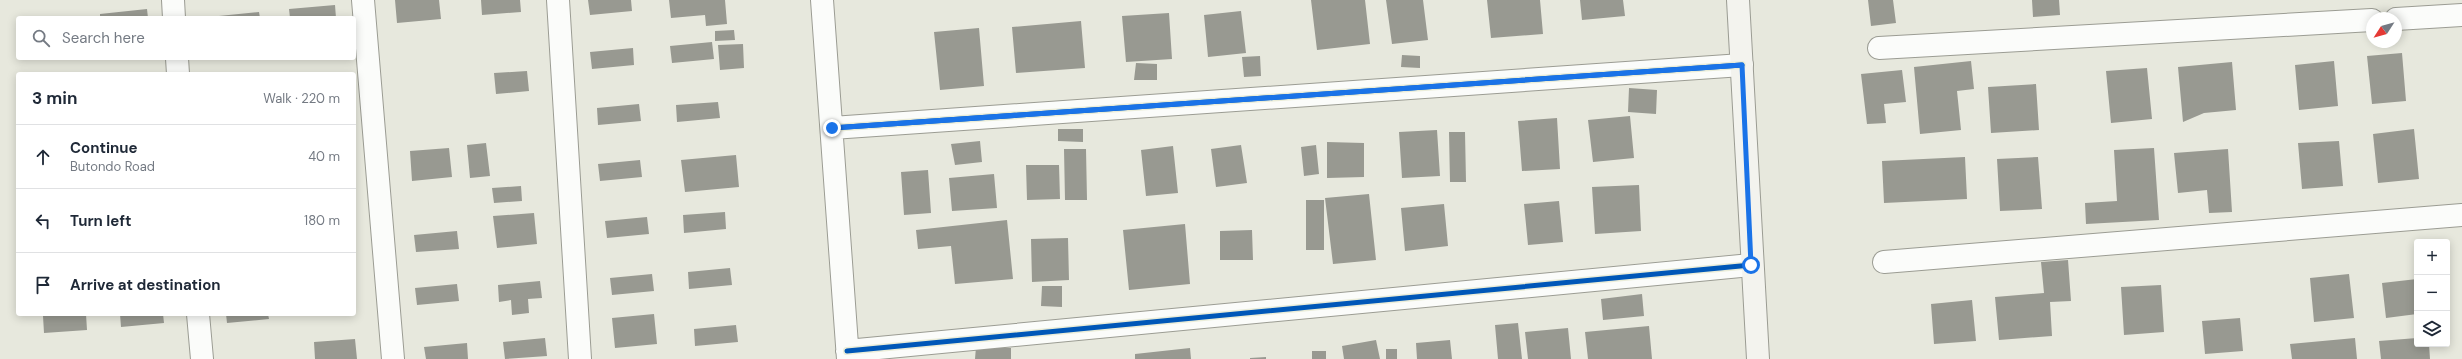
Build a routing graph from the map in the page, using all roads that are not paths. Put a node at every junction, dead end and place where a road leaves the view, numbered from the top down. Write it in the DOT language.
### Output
graph roads {
  1 [pos="173,0"];
  2 [pos="363,0"];
  3 [pos="558,0"];
  4 [pos="822,0"];
  5 [pos="1738,0"];
  6 [pos="2462,15"];
  7 [pos="174,16"];
  8 [pos="2402,19"];
  9 [pos="2366,20"];
  10 [pos="1879,48"];
  11 [pos="177,60"];
  12 [pos="1742,65"];
  13 [pos="178,72"];
  14 [pos="362,96"];
  15 [pos="832,128"];
  16 [pos="2462,215"];
  17 [pos="1884,262"];
  18 [pos="1751,265"];
  19 [pos="198,316"];
  20 [pos="848,355"];
  21 [pos="202,359"];
  22 [pos="393,359"];
  23 [pos="580,359"];
  24 [pos="1758,359"];
  1 -- 7 [label="street"];
  2 -- 14 [label="street"];
  3 -- 23 [label="street"];
  4 -- 15 [label="street"];
  5 -- 12 [label="street"];
  6 -- 8 [label="street"];
  9 -- 10 [label="street"];
  11 -- 13 [label="street"];
  12 -- 15 [label="street"];
  12 -- 18 [label="street"];
  14 -- 22 [label="street"];
  15 -- 20 [label="street"];
  16 -- 17 [label="street"];
  18 -- 20 [label="street"];
  18 -- 24 [label="street"];
  19 -- 21 [label="street"];
}
